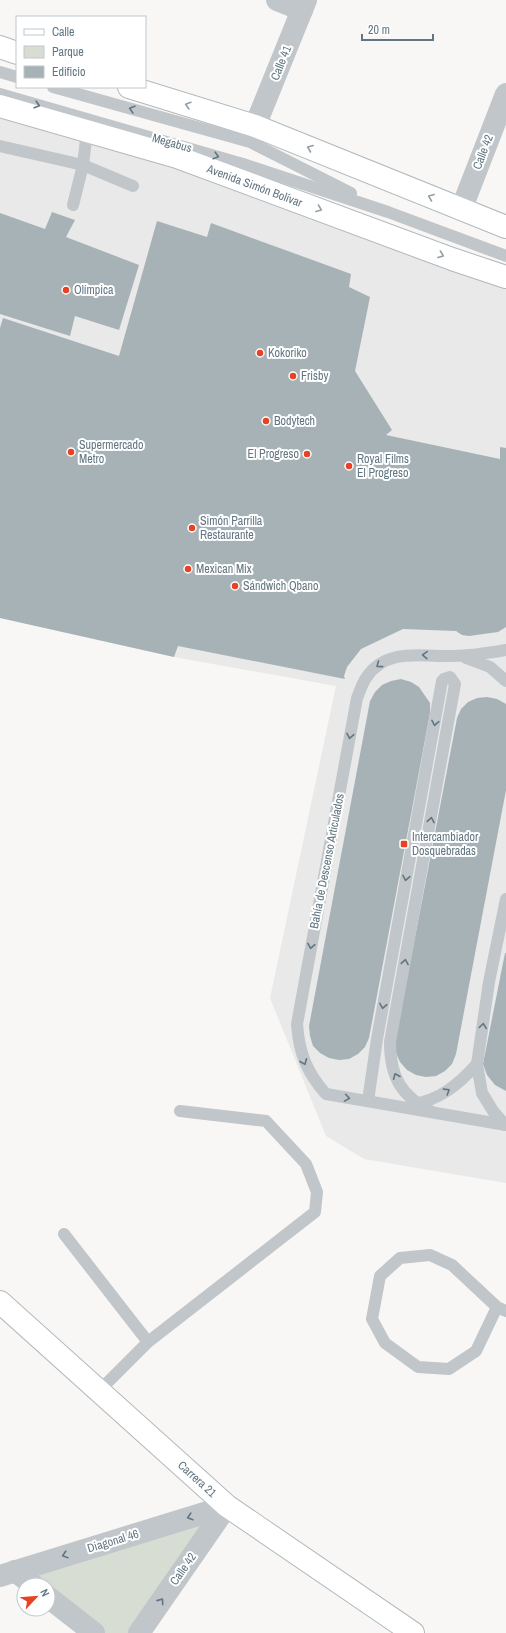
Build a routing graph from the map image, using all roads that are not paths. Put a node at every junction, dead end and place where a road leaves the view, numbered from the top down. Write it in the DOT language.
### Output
graph roads {
  1 [pos="277,0"];
  2 [pos="304,5"];
  3 [pos="0,47"];
  4 [pos="16,53"];
  5 [pos="0,72"];
  6 [pos="16,77"];
  7 [pos="57,88"];
  8 [pos="132,88"];
  9 [pos="0,94"];
  10 [pos="506,94"];
  11 [pos="0,106"];
  12 [pos="255,126"];
  13 [pos="87,131"];
  14 [pos="0,146"];
  15 [pos="83,165"];
  16 [pos="133,186"];
  17 [pos="73,205"];
  18 [pos="461,210"];
  19 [pos="388,212"];
  20 [pos="506,227"];
  21 [pos="506,256"];
  22 [pos="506,277"];
  23 [pos="506,650"];
  24 [pos="453,656"];
  25 [pos="506,681"];
  26 [pos="506,899"];
  27 [pos="390,1042"];
  28 [pos="477,1064"];
  29 [pos="368,1102"];
  30 [pos="416,1104"];
  31 [pos="396,1106"];
  32 [pos="180,1111"];
  33 [pos="432,1112"];
  34 [pos="505,1125"];
  35 [pos="64,1234"];
  36 [pos="0,1302"];
  37 [pos="502,1309"];
  38 [pos="148,1342"];
  39 [pos="100,1390"];
  40 [pos="227,1506"];
  41 [pos="7,1574"];
  42 [pos="56,1603"];
  43 [pos="94,1633"];
  44 [pos="139,1633"];
  45 [pos="413,1633"];
  1 -- 2 [label="street"];
  2 -- 12 [label="street, Calle 41"];
  3 -- 4 [label="main road"];
  5 -- 6 [label="lane"];
  19 -- 7 [label="lane, Megabus, one-way"];
  12 -- 8 [label="main road, one-way"];
  9 -- 19 [label="lane, Megabus, one-way"];
  10 -- 18 [label="street, Calle 42"];
  11 -- 13 [label="main road, Avenida Simón Bolívar"];
  18 -- 12 [label="main road, one-way"];
  13 -- 15 [label="lane"];
  13 -- 22 [label="main road, Avenida Simón Bolívar, one-way"];
  14 -- 15 [label="lane"];
  15 -- 16 [label="lane"];
  15 -- 17 [label="lane"];
  18 -- 20 [label="main road"];
  19 -- 21 [label="lane, Megabus"];
  23 -- 24 [label="lane"];
  24 -- 25 [label="lane"];
  24 -- 29 [label="lane, Bahía de Descenso Articulados, one-way"];
  28 -- 26 [label="lane, one-way"];
  27 -- 29 [label="lane"];
  27 -- 29 [label="lane, one-way"];
  30 -- 27 [label="lane, one-way"];
  30 -- 28 [label="lane, one-way"];
  28 -- 34 [label="lane"];
  29 -- 31 [label="lane, Bahía de Descenso Articulados"];
  30 -- 31 [label="lane"];
  30 -- 33 [label="lane"];
  31 -- 33 [label="lane"];
  32 -- 38 [label="lane"];
  33 -- 34 [label="lane"];
  35 -- 38 [label="lane"];
  36 -- 39 [label="main road, Carrera 21"];
  37 -- 37 [label="lane"];
  38 -- 39 [label="lane"];
  39 -- 40 [label="main road, Carrera 21"];
  40 -- 41 [label="street, Diagonal 46, one-way"];
  44 -- 40 [label="street, Calle 42, one-way"];
  40 -- 45 [label="main road, Carrera 21"];
  42 -- 43 [label="street"];
}
